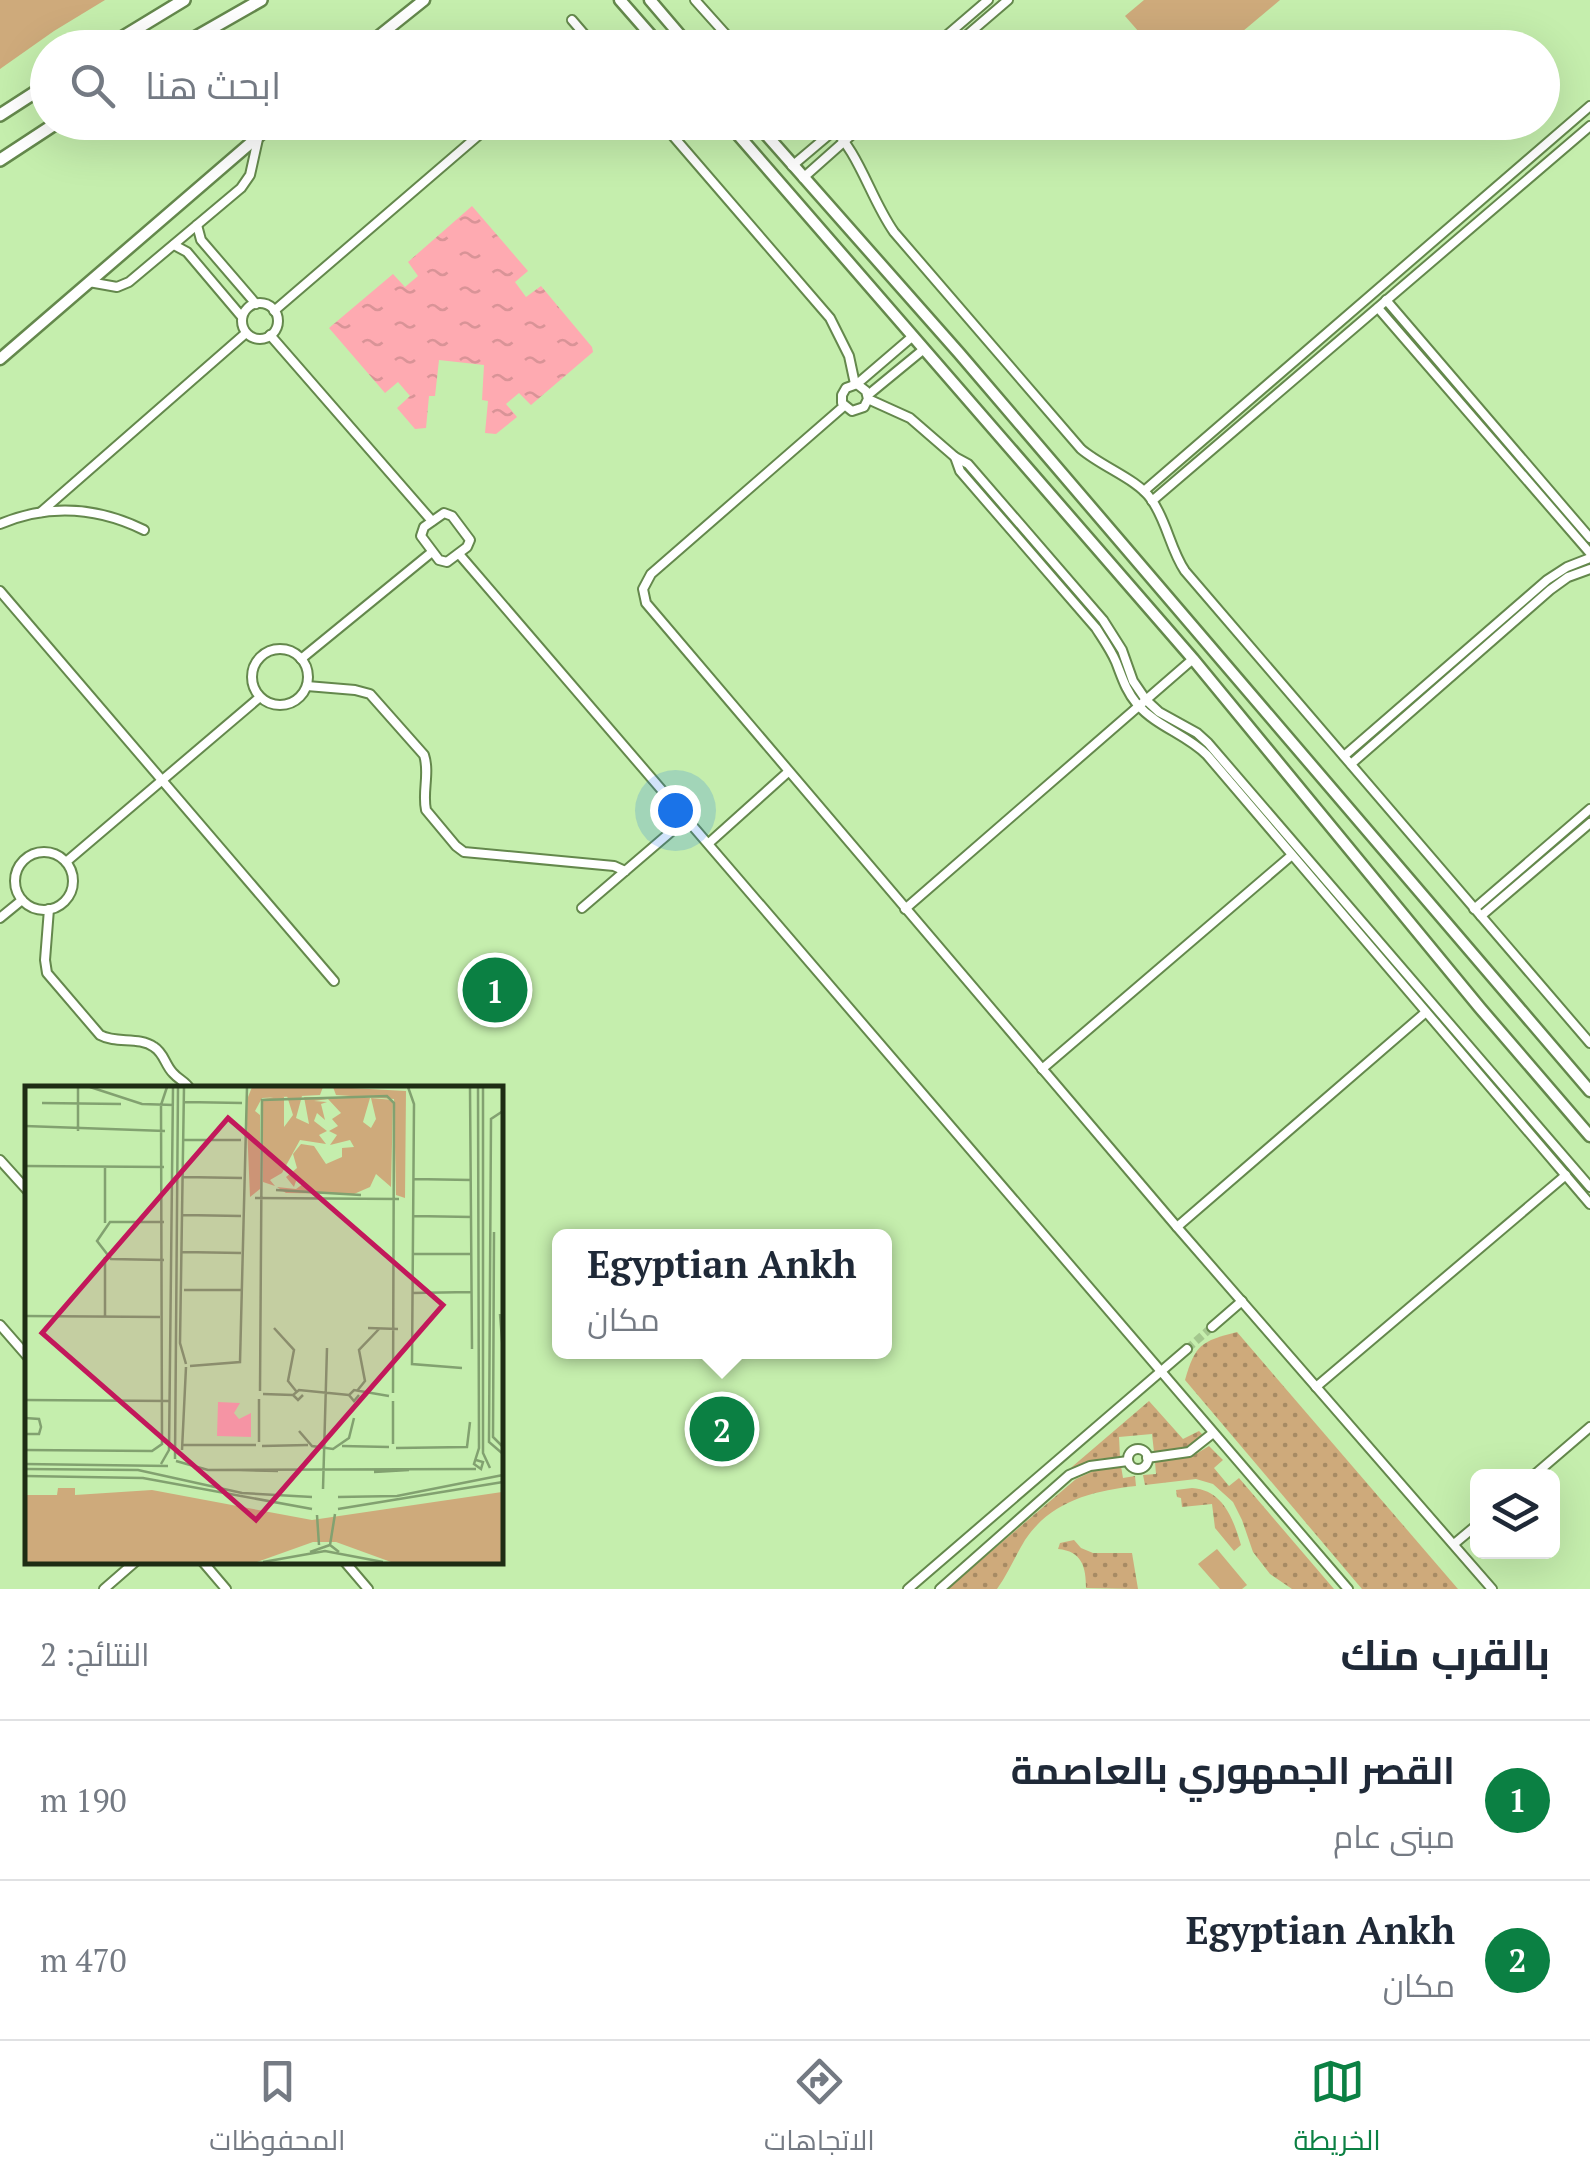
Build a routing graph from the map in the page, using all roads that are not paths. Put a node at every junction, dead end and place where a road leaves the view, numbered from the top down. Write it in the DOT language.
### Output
graph roads {
  1 [pos="184,0"];
  2 [pos="261,0"];
  3 [pos="404,0"];
  4 [pos="424,0"];
  5 [pos="620,0"];
  6 [pos="650,0"];
  7 [pos="695,0"];
  8 [pos="988,0"];
  9 [pos="1008,0"];
  10 [pos="402,15"];
  11 [pos="572,20"];
  12 [pos="135,30"];
  13 [pos="208,30"];
  14 [pos="385,30"];
  15 [pos="581,30"];
  16 [pos="646,30"];
  17 [pos="676,30"];
  18 [pos="722,30"];
  19 [pos="953,30"];
  20 [pos="973,30"];
  21 [pos="30,96"];
  22 [pos="1590,106"];
  23 [pos="0,115"];
  24 [pos="1590,126"];
  25 [pos="1560,132"];
  26 [pos="31,140"];
  27 [pos="255,140"];
  28 [pos="257,140"];
  29 [pos="473,140"];
  30 [pos="677,140"];
  31 [pos="743,140"];
  32 [pos="770,140"];
  33 [pos="823,140"];
  34 [pos="1551,140"];
  35 [pos="844,141"];
  36 [pos="0,160"];
  37 [pos="792,166"];
  38 [pos="802,178"];
  39 [pos="197,225"];
  40 [pos="174,244"];
  41 [pos="211,252"];
  42 [pos="197,263"];
  43 [pos="89,282"];
  44 [pos="247,293"];
  45 [pos="1386,300"];
  46 [pos="256,304"];
  47 [pos="233,306"];
  48 [pos="1378,308"];
  49 [pos="274,311"];
  50 [pos="242,317"];
  51 [pos="246,333"];
  52 [pos="270,335"];
  53 [pos="913,336"];
  54 [pos="924,349"];
  55 [pos="0,358"];
  56 [pos="856,384"];
  57 [pos="868,397"];
  58 [pos="844,406"];
  59 [pos="1073,487"];
  60 [pos="68,488"];
  61 [pos="1144,491"];
  62 [pos="1152,500"];
  63 [pos="1056,501"];
  64 [pos="78,510"];
  65 [pos="42,512"];
  66 [pos="432,520"];
  67 [pos="0,524"];
  68 [pos="144,530"];
  69 [pos="1590,538"];
  70 [pos="432,552"];
  71 [pos="459,554"];
  72 [pos="1590,556"];
  73 [pos="1590,568"];
  74 [pos="0,591"];
  75 [pos="1168,598"];
  76 [pos="1151,612"];
  77 [pos="301,659"];
  78 [pos="1193,659"];
  79 [pos="307,686"];
  80 [pos="260,697"];
  81 [pos="1142,703"];
  82 [pos="1344,756"];
  83 [pos="1351,764"];
  84 [pos="788,772"];
  85 [pos="162,780"];
  86 [pos="1590,810"];
  87 [pos="687,818"];
  88 [pos="1590,822"];
  89 [pos="709,843"];
  90 [pos="1292,856"];
  91 [pos="66,862"];
  92 [pos="626,872"];
  93 [pos="22,900"];
  94 [pos="582,908"];
  95 [pos="49,909"];
  96 [pos="906,909"];
  97 [pos="1478,912"];
  98 [pos="0,918"];
  99 [pos="334,981"];
  100 [pos="1426,1012"];
  101 [pos="1590,1043"];
  102 [pos="1042,1069"];
  103 [pos="188,1086"];
  104 [pos="1590,1091"];
  105 [pos="1590,1136"];
  106 [pos="0,1160"];
  107 [pos="1566,1175"];
  108 [pos="1590,1187"];
  109 [pos="25,1189"];
  110 [pos="1590,1204"];
  111 [pos="1178,1227"];
  112 [pos="1242,1302"];
  113 [pos="0,1325"];
  114 [pos="1212,1327"];
  115 [pos="1186,1349"];
  116 [pos="25,1354"];
  117 [pos="1161,1371"];
  118 [pos="1316,1387"];
  119 [pos="1590,1428"];
  120 [pos="1214,1432"];
  121 [pos="1541,1469"];
  122 [pos="1470,1531"];
  123 [pos="1454,1544"];
  124 [pos="133,1564"];
  125 [pos="204,1564"];
  126 [pos="347,1564"];
  127 [pos="104,1589"];
  128 [pos="226,1589"];
  129 [pos="368,1589"];
  130 [pos="908,1589"];
  131 [pos="940,1589"];
  132 [pos="1348,1589"];
  133 [pos="1492,1589"];
  1 -- 12 [label="main road"];
  2 -- 13 [label="main road"];
  3 -- 10 [label="street"];
  4 -- 10 [label="street"];
  5 -- 16 [label="street"];
  6 -- 17 [label="street"];
  7 -- 18 [label="street"];
  8 -- 19 [label="street"];
  9 -- 20 [label="street"];
  10 -- 14 [label="street"];
  11 -- 15 [label="street"];
  21 -- 23 [label="main road"];
  22 -- 25 [label="street"];
  24 -- 45 [label="street"];
  26 -- 36 [label="main road"];
  27 -- 43 [label="street"];
  28 -- 39 [label="street"];
  29 -- 49 [label="street"];
  30 -- 56 [label="street"];
  31 -- 53 [label="street"];
  32 -- 37 [label="street"];
  33 -- 37 [label="street"];
  34 -- 61 [label="street"];
  35 -- 38 [label="street"];
  35 -- 61 [label="street"];
  37 -- 38 [label="street"];
  38 -- 59 [label="street"];
  39 -- 40 [label="street"];
  39 -- 41 [label="street"];
  40 -- 42 [label="street"];
  40 -- 43 [label="street"];
  41 -- 42 [label="street"];
  41 -- 44 [label="street"];
  42 -- 47 [label="street"];
  43 -- 55 [label="street"];
  44 -- 46 [label="street"];
  44 -- 47 [label="street"];
  45 -- 48 [label="street"];
  45 -- 69 [label="street"];
  46 -- 49 [label="street"];
  46 -- 50 [label="street"];
  47 -- 50 [label="street"];
  48 -- 62 [label="street"];
  48 -- 72 [label="street"];
  49 -- 52 [label="street"];
  50 -- 51 [label="street"];
  51 -- 52 [label="street"];
  51 -- 60 [label="street"];
  52 -- 66 [label="street"];
  53 -- 54 [label="street"];
  53 -- 56 [label="street"];
  54 -- 57 [label="street"];
  54 -- 63 [label="street"];
  56 -- 57 [label="street"];
  56 -- 58 [label="street"];
  57 -- 58 [label="street"];
  57 -- 81 [label="street"];
  58 -- 84 [label="street"];
  59 -- 63 [label="street"];
  59 -- 75 [label="street"];
  60 -- 64 [label="street"];
  60 -- 65 [label="street"];
  61 -- 62 [label="street"];
  62 -- 82 [label="street"];
  63 -- 76 [label="street"];
  64 -- 65 [label="street"];
  64 -- 68 [label="street"];
  65 -- 67 [label="street"];
  66 -- 70 [label="street"];
  66 -- 71 [label="street"];
  70 -- 71 [label="street"];
  70 -- 77 [label="street"];
  71 -- 87 [label="street"];
  72 -- 82 [label="street"];
  73 -- 83 [label="street"];
  74 -- 85 [label="street"];
  75 -- 76 [label="street"];
  75 -- 104 [label="street"];
  76 -- 78 [label="street"];
  77 -- 79 [label="street"];
  77 -- 80 [label="street"];
  78 -- 81 [label="street"];
  78 -- 105 [label="street"];
  79 -- 80 [label="street"];
  79 -- 92 [label="street"];
  80 -- 85 [label="street"];
  81 -- 90 [label="street"];
  81 -- 96 [label="street"];
  81 -- 108 [label="street"];
  82 -- 83 [label="street"];
  83 -- 97 [label="street"];
  84 -- 89 [label="street"];
  84 -- 96 [label="street"];
  85 -- 91 [label="street"];
  85 -- 99 [label="street"];
  86 -- 97 [label="street"];
  87 -- 89 [label="street"];
  87 -- 92 [label="street"];
  88 -- 97 [label="street"];
  89 -- 117 [label="street"];
  90 -- 100 [label="street"];
  90 -- 102 [label="street"];
  91 -- 93 [label="street"];
  91 -- 95 [label="street"];
  92 -- 94 [label="street"];
  93 -- 95 [label="street"];
  93 -- 98 [label="street"];
  95 -- 103 [label="street"];
  96 -- 102 [label="street"];
  97 -- 101 [label="street"];
  100 -- 107 [label="street"];
  100 -- 111 [label="street"];
  102 -- 111 [label="street"];
  106 -- 109 [label="street"];
  107 -- 110 [label="street"];
  107 -- 118 [label="street"];
  111 -- 112 [label="street"];
  112 -- 114 [label="street"];
  112 -- 118 [label="street"];
  113 -- 116 [label="street"];
  115 -- 117 [label="street"];
  117 -- 120 [label="street"];
  117 -- 130 [label="street"];
  118 -- 123 [label="street"];
  119 -- 121 [label="street"];
  120 -- 131 [label="street"];
  120 -- 132 [label="street"];
  122 -- 123 [label="street"];
  123 -- 133 [label="street"];
  124 -- 127 [label="street"];
  125 -- 128 [label="street"];
  126 -- 129 [label="street"];
}
